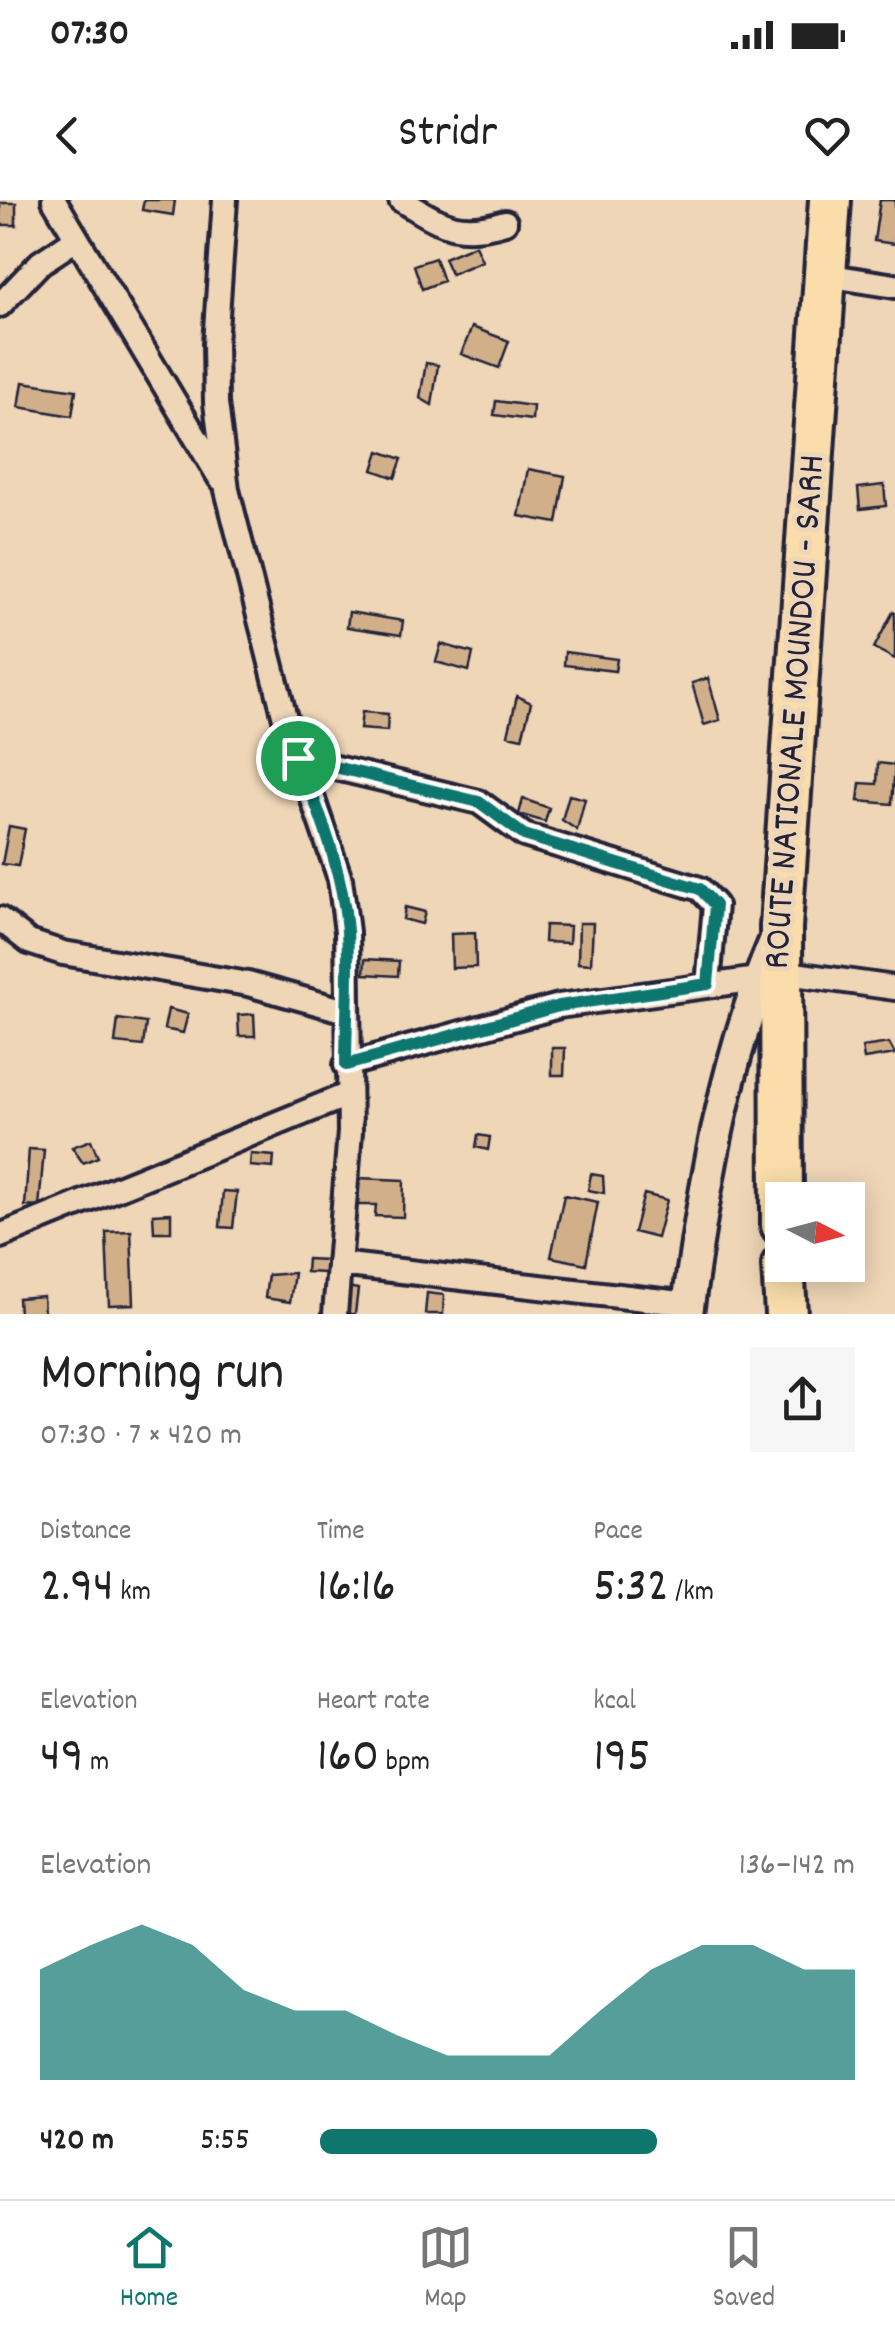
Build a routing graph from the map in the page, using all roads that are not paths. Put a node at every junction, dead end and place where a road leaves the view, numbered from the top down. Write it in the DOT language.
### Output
graph roads {
  1 [pos="54,200"];
  2 [pos="225,200"];
  3 [pos="401,200"];
  4 [pos="830,200"];
  5 [pos="505,222"];
  6 [pos="76,239"];
  7 [pos="825,275"];
  8 [pos="895,286"];
  9 [pos="0,305"];
  10 [pos="228,490"];
  11 [pos="298,758"];
  12 [pos="0,919"];
  13 [pos="769,976"];
  14 [pos="708,984"];
  15 [pos="895,988"];
  16 [pos="346,1011"];
  17 [pos="346,1065"];
  18 [pos="347,1095"];
  19 [pos="780,1182"];
  20 [pos="0,1236"];
  21 [pos="339,1264"];
  22 [pos="785,1282"];
  23 [pos="688,1309"];
  24 [pos="335,1314"];
  25 [pos="786,1314"];
  1 -- 6 [label="street"];
  2 -- 10 [label="street"];
  3 -- 5 [label="street"];
  4 -- 7 [label="highway, ROUTE NATIONALE MOUNDOU - SARH"];
  6 -- 9 [label="street"];
  6 -- 10 [label="street"];
  7 -- 8 [label="street"];
  7 -- 13 [label="highway, ROUTE NATIONALE MOUNDOU - SARH"];
  10 -- 11 [label="street"];
  11 -- 14 [label="street"];
  11 -- 16 [label="street"];
  12 -- 16 [label="street"];
  13 -- 14 [label="street"];
  13 -- 15 [label="street"];
  13 -- 19 [label="highway, ROUTE NATIONALE MOUNDOU - SARH"];
  13 -- 23 [label="main road"];
  14 -- 17 [label="street"];
  16 -- 17 [label="street"];
  17 -- 18 [label="street"];
  18 -- 20 [label="street"];
  18 -- 21 [label="street"];
  21 -- 23 [label="street"];
  21 -- 24 [label="street"];
  22 -- 25 [label="highway"];
}
